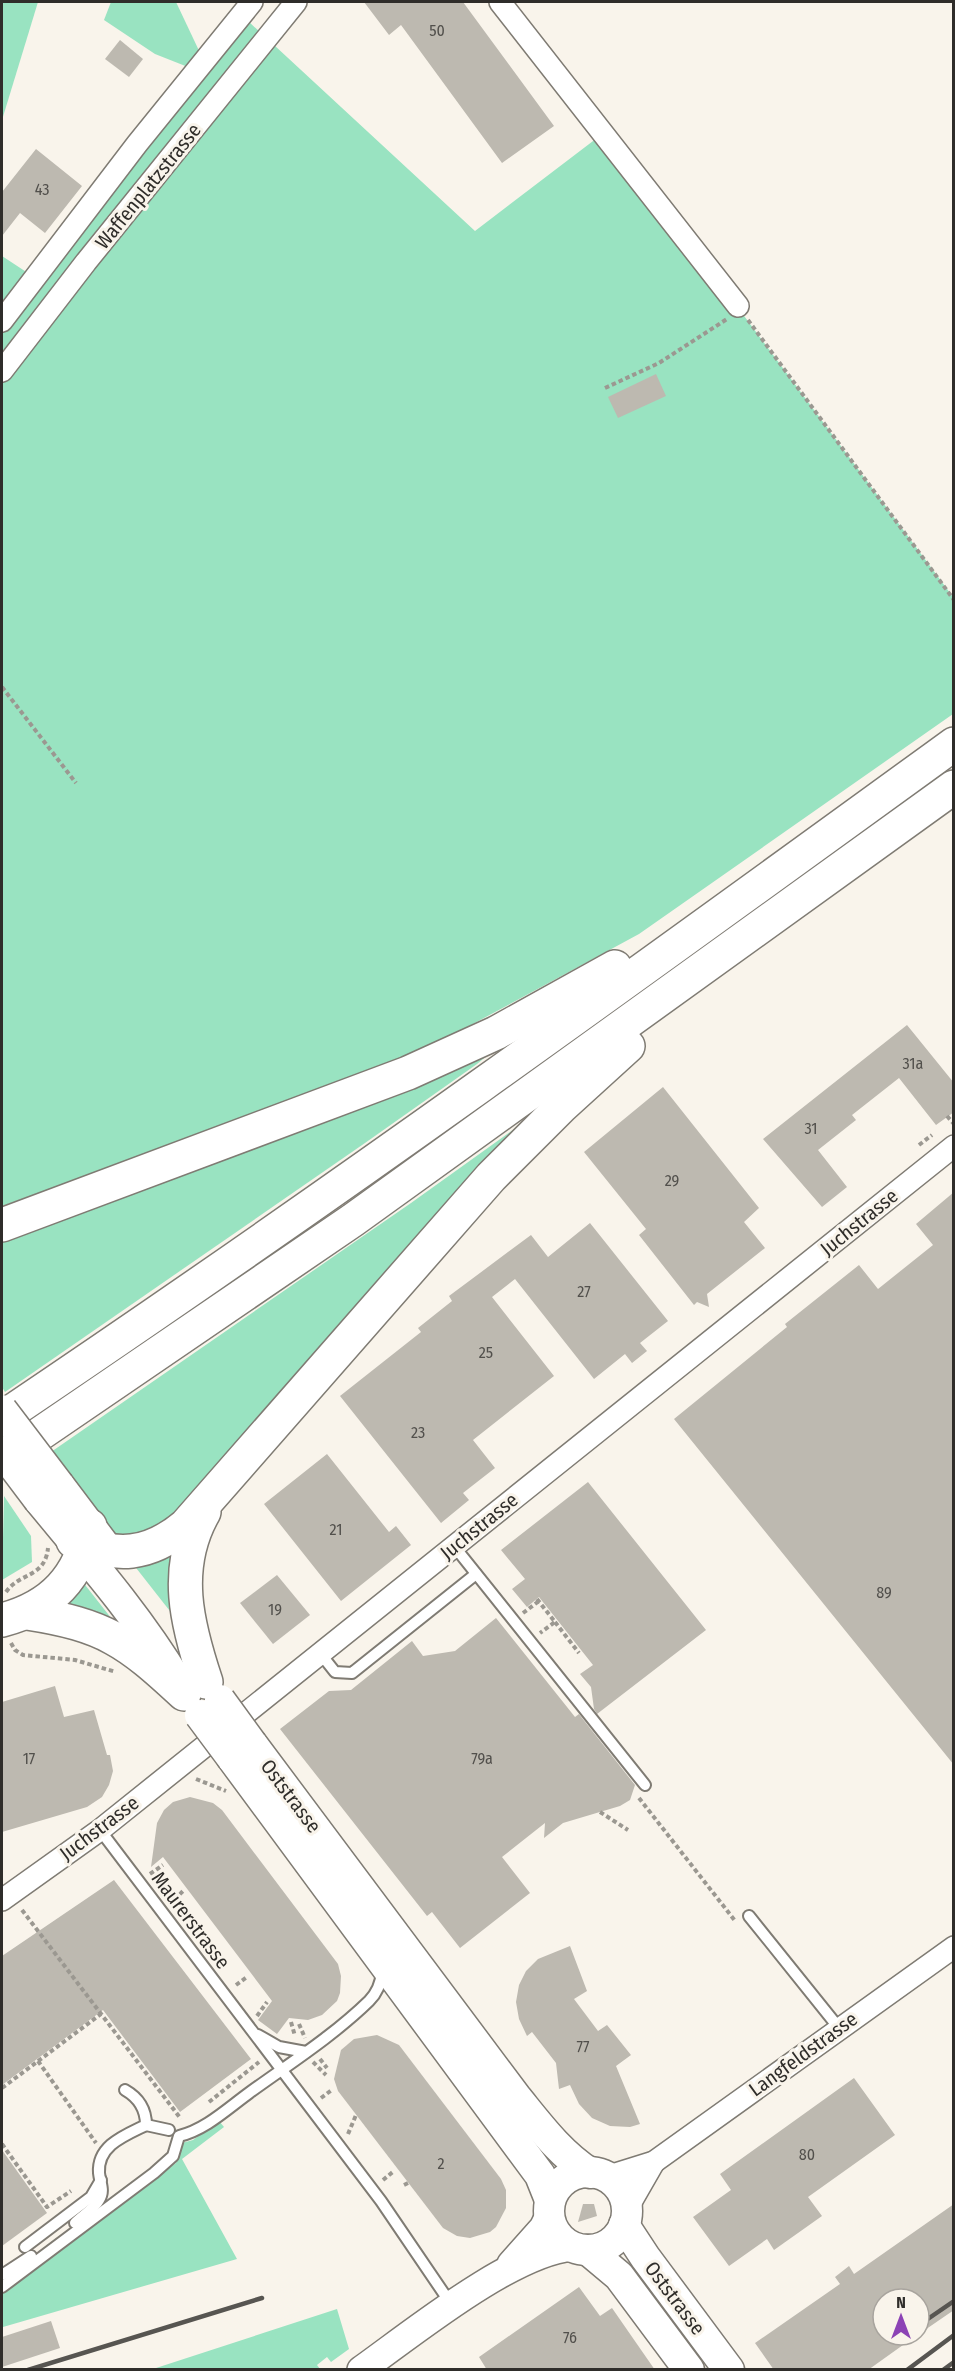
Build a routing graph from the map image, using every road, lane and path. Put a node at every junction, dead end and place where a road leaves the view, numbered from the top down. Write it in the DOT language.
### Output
graph roads {
  1 [pos="252,2"];
  2 [pos="296,2"];
  3 [pos="500,2"];
  4 [pos="279,23"];
  5 [pos="738,306"];
  6 [pos="2,321"];
  7 [pos="2,371"];
  8 [pos="605,388"];
  9 [pos="954,600"];
  10 [pos="2,687"];
  11 [pos="954,744"];
  12 [pos="76,783"];
  13 [pos="954,787"];
  14 [pos="750,892"];
  15 [pos="736,945"];
  16 [pos="947,1116"];
  17 [pos="954,1124"];
  18 [pos="954,1146"];
  19 [pos="2,1225"];
  20 [pos="2,1410"];
  21 [pos="2,1418"];
  22 [pos="2,1451"];
  23 [pos="2,1460"];
  24 [pos="49,1492"];
  25 [pos="211,1500"];
  26 [pos="81,1543"];
  27 [pos="453,1546"];
  28 [pos="476,1574"];
  29 [pos="537,1599"];
  30 [pos="10,1617"];
  31 [pos="555,1622"];
  32 [pos="530,1641"];
  33 [pos="320,1653"];
  34 [pos="579,1653"];
  35 [pos="122,1673"];
  36 [pos="202,1698"];
  37 [pos="242,1751"];
  38 [pos="195,1778"];
  39 [pos="645,1785"];
  40 [pos="235,1794"];
  41 [pos="600,1812"];
  42 [pos="100,1830"];
  43 [pos="628,1830"];
  44 [pos="10,1902"];
  45 [pos="749,1916"];
  46 [pos="954,1947"];
  47 [pos="383,1959"];
  48 [pos="101,2014"];
  49 [pos="298,2024"];
  50 [pos="839,2028"];
  51 [pos="253,2032"];
  52 [pos="303,2034"];
  53 [pos="306,2052"];
  54 [pos="269,2053"];
  55 [pos="319,2057"];
  56 [pos="38,2061"];
  57 [pos="327,2068"];
  58 [pos="281,2070"];
  59 [pos="2,2088"];
  60 [pos="125,2090"];
  61 [pos="203,2107"];
  62 [pos="190,2118"];
  63 [pos="146,2125"];
  64 [pos="169,2130"];
  65 [pos="2,2144"];
  66 [pos="94,2151"];
  67 [pos="654,2162"];
  68 [pos="598,2175"];
  69 [pos="101,2180"];
  70 [pos="76,2187"];
  71 [pos="550,2208"];
  72 [pos="625,2217"];
  73 [pos="26,2247"];
  74 [pos="580,2249"];
  75 [pos="504,2271"];
  76 [pos="2,2275"];
  77 [pos="2,2287"];
  78 [pos="452,2306"];
  79 [pos="361,2370"];
  80 [pos="689,2370"];
  81 [pos="729,2370"];
  1 -- 4 [label="street"];
  1 -- 6 [label="street, Waffenplatzstrasse"];
  2 -- 4 [label="street, Waffenplatzstrasse"];
  3 -- 5 [label="street"];
  4 -- 7 [label="street, Waffenplatzstrasse"];
  5 -- 8 [label="path"];
  5 -- 9 [label="path"];
  10 -- 12 [label="path"];
  11 -- 14 [label="highway"];
  13 -- 15 [label="highway"];
  14 -- 19 [label="highway"];
  14 -- 21 [label="highway"];
  15 -- 23 [label="highway"];
  15 -- 25 [label="highway"];
  16 -- 17 [label="path"];
  18 -- 27 [label="street, Juchstrasse"];
  20 -- 24 [label="main road, Oststrasse, bridge"];
  22 -- 24 [label="main road, Oststrasse, bridge"];
  24 -- 26 [label="main road, Oststrasse"];
  25 -- 26 [label="highway"];
  25 -- 36 [label="highway"];
  26 -- 30 [label="highway"];
  26 -- 30 [label="path"];
  26 -- 36 [label="main road, Oststrasse"];
  27 -- 28 [label="lane"];
  27 -- 33 [label="street, Juchstrasse"];
  28 -- 32 [label="lane"];
  28 -- 33 [label="lane"];
  29 -- 31 [label="path"];
  30 -- 35 [label="path"];
  30 -- 36 [label="highway"];
  31 -- 32 [label="path"];
  31 -- 34 [label="path"];
  32 -- 39 [label="lane"];
  33 -- 42 [label="street, Juchstrasse"];
  36 -- 37 [label="main road, Oststrasse, bridge"];
  37 -- 47 [label="main road, Oststrasse"];
  37 -- 68 [label="main road, Oststrasse"];
  38 -- 40 [label="path"];
  41 -- 43 [label="path"];
  42 -- 44 [label="street, Juchstrasse"];
  42 -- 51 [label="lane, Maurerstrasse"];
  44 -- 48 [label="path"];
  45 -- 50 [label="lane"];
  46 -- 50 [label="street, Langfeldstrasse"];
  47 -- 53 [label="lane"];
  47 -- 71 [label="main road, Oststrasse"];
  48 -- 56 [label="path"];
  48 -- 62 [label="path"];
  49 -- 52 [label="path"];
  50 -- 67 [label="street, Langfeldstrasse"];
  51 -- 53 [label="lane, Maurerstrasse"];
  51 -- 54 [label="lane, Maurerstrasse"];
  53 -- 58 [label="lane"];
  54 -- 58 [label="lane, Maurerstrasse"];
  54 -- 61 [label="path"];
  55 -- 57 [label="path"];
  56 -- 59 [label="path"];
  56 -- 66 [label="path"];
  58 -- 77 [label="lane"];
  58 -- 78 [label="lane, Maurerstrasse"];
  60 -- 63 [label="lane"];
  63 -- 64 [label="lane"];
  63 -- 69 [label="lane"];
  65 -- 70 [label="path"];
  67 -- 68 [label="street, Langfeldstrasse"];
  67 -- 72 [label="street, Langfeldstrasse"];
  68 -- 71 [label="main road"];
  68 -- 72 [label="main road"];
  69 -- 73 [label="lane"];
  69 -- 76 [label="lane"];
  71 -- 74 [label="main road"];
  71 -- 75 [label="street"];
  72 -- 74 [label="main road"];
  72 -- 81 [label="main road, Oststrasse"];
  74 -- 75 [label="street"];
  74 -- 80 [label="main road, Oststrasse"];
  75 -- 78 [label="street"];
  78 -- 79 [label="street"];
}
